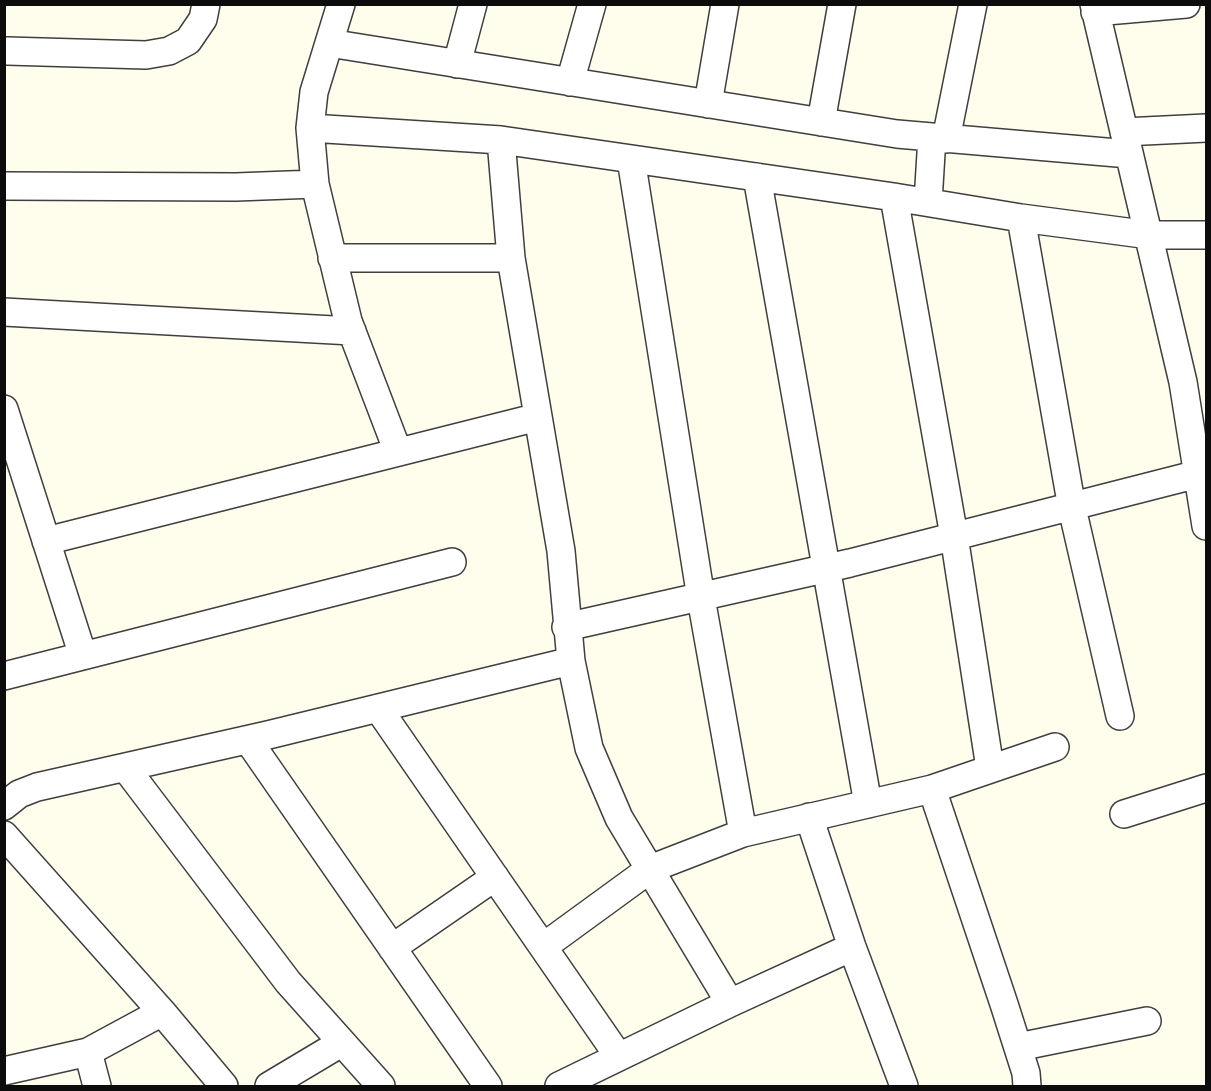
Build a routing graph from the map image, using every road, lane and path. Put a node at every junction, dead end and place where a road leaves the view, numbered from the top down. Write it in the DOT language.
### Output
graph roads {
  1 [pos="207,4"];
  2 [pos="341,4"];
  3 [pos="473,4"];
  4 [pos="592,4"];
  5 [pos="725,4"];
  6 [pos="842,4"];
  7 [pos="973,4"];
  8 [pos="1186,4"];
  9 [pos="1094,8"];
  10 [pos="329,43"];
  11 [pos="7,51"];
  12 [pos="457,64"];
  13 [pos="570,82"];
  14 [pos="708,104"];
  15 [pos="820,122"];
  16 [pos="310,128"];
  17 [pos="1206,128"];
  18 [pos="939,138"];
  19 [pos="501,140"];
  20 [pos="1126,143"];
  21 [pos="631,159"];
  22 [pos="757,177"];
  23 [pos="315,184"];
  24 [pos="4,186"];
  25 [pos="894,197"];
  26 [pos="928,202"];
  27 [pos="1021,218"];
  28 [pos="1150,235"];
  29 [pos="1206,235"];
  30 [pos="332,258"];
  31 [pos="511,258"];
  32 [pos="4,312"];
  33 [pos="352,332"];
  34 [pos="1195,381"];
  35 [pos="4,409"];
  36 [pos="538,417"];
  37 [pos="398,452"];
  38 [pos="1198,474"];
  39 [pos="1072,508"];
  40 [pos="1206,526"];
  41 [pos="954,537"];
  42 [pos="46,541"];
  43 [pos="452,562"];
  44 [pos="826,569"];
  45 [pos="701,598"];
  46 [pos="566,627"];
  47 [pos="83,656"];
  48 [pos="571,661"];
  49 [pos="4,676"];
  50 [pos="378,708"];
  51 [pos="1120,716"];
  52 [pos="248,740"];
  53 [pos="1055,747"];
  54 [pos="125,767"];
  55 [pos="990,768"];
  56 [pos="932,789"];
  57 [pos="1206,789"];
  58 [pos="868,804"];
  59 [pos="4,806"];
  60 [pos="1124,814"];
  61 [pos="808,817"];
  62 [pos="743,833"];
  63 [pos="4,835"];
  64 [pos="650,869"];
  65 [pos="495,877"];
  66 [pos="543,947"];
  67 [pos="852,947"];
  68 [pos="392,948"];
  69 [pos="730,1003"];
  70 [pos="162,1012"];
  71 [pos="1147,1021"];
  72 [pos="341,1043"];
  73 [pos="1018,1047"];
  74 [pos="87,1052"];
  75 [pos="619,1057"];
  76 [pos="4,1071"];
  77 [pos="97,1086"];
  78 [pos="224,1086"];
  79 [pos="269,1086"];
  80 [pos="381,1086"];
  81 [pos="488,1086"];
  82 [pos="559,1086"];
  83 [pos="904,1086"];
  84 [pos="1027,1086"];
  1 -- 11 [label="street"];
  2 -- 10 [label="street"];
  3 -- 12 [label="street"];
  4 -- 13 [label="street"];
  5 -- 14 [label="street"];
  6 -- 15 [label="street"];
  7 -- 18 [label="street"];
  8 -- 9 [label="street"];
  9 -- 20 [label="street"];
  10 -- 12 [label="street"];
  10 -- 16 [label="street"];
  12 -- 13 [label="street"];
  13 -- 14 [label="street"];
  14 -- 15 [label="street"];
  15 -- 18 [label="street"];
  16 -- 19 [label="street"];
  16 -- 23 [label="street"];
  17 -- 20 [label="street"];
  18 -- 20 [label="street"];
  18 -- 26 [label="street"];
  19 -- 21 [label="street"];
  19 -- 31 [label="street"];
  20 -- 28 [label="street"];
  21 -- 22 [label="street"];
  21 -- 45 [label="street"];
  22 -- 25 [label="street"];
  22 -- 44 [label="street"];
  23 -- 24 [label="street"];
  23 -- 30 [label="street"];
  25 -- 26 [label="street"];
  25 -- 41 [label="street"];
  26 -- 27 [label="street"];
  27 -- 28 [label="street"];
  27 -- 39 [label="street"];
  28 -- 29 [label="street"];
  28 -- 34 [label="street"];
  30 -- 31 [label="street"];
  30 -- 33 [label="street"];
  31 -- 36 [label="street"];
  32 -- 33 [label="street"];
  33 -- 37 [label="street"];
  34 -- 38 [label="street"];
  35 -- 42 [label="street"];
  36 -- 37 [label="street"];
  36 -- 46 [label="street"];
  37 -- 42 [label="street"];
  38 -- 39 [label="street"];
  38 -- 40 [label="street"];
  39 -- 41 [label="street"];
  39 -- 51 [label="street"];
  41 -- 44 [label="street"];
  41 -- 55 [label="street"];
  42 -- 47 [label="street"];
  43 -- 47 [label="street"];
  44 -- 45 [label="street"];
  44 -- 58 [label="street"];
  45 -- 46 [label="street"];
  45 -- 62 [label="street"];
  46 -- 48 [label="street"];
  47 -- 49 [label="street"];
  48 -- 50 [label="street"];
  48 -- 64 [label="street"];
  50 -- 52 [label="street"];
  50 -- 65 [label="street"];
  52 -- 54 [label="street"];
  52 -- 68 [label="street"];
  53 -- 55 [label="street"];
  54 -- 59 [label="street"];
  54 -- 72 [label="street"];
  55 -- 56 [label="street"];
  56 -- 58 [label="street"];
  56 -- 73 [label="street"];
  57 -- 60 [label="street"];
  58 -- 61 [label="street"];
  61 -- 62 [label="street"];
  61 -- 67 [label="street"];
  62 -- 64 [label="street"];
  63 -- 70 [label="street"];
  64 -- 66 [label="street"];
  64 -- 69 [label="street"];
  65 -- 66 [label="street"];
  65 -- 68 [label="street"];
  66 -- 75 [label="street"];
  67 -- 69 [label="street"];
  67 -- 83 [label="street"];
  68 -- 81 [label="street"];
  69 -- 75 [label="street"];
  70 -- 74 [label="street"];
  70 -- 78 [label="street"];
  71 -- 73 [label="street"];
  72 -- 79 [label="street"];
  72 -- 80 [label="street"];
  73 -- 84 [label="street"];
  74 -- 76 [label="street"];
  74 -- 77 [label="street"];
  75 -- 82 [label="street"];
}
